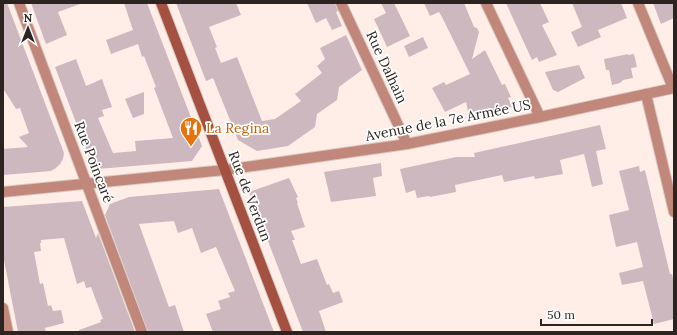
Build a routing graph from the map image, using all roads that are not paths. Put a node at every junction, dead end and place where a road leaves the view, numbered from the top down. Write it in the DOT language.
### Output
graph roads {
  1 [pos="19,3"];
  2 [pos="160,3"];
  3 [pos="341,3"];
  4 [pos="486,3"];
  5 [pos="638,3"];
  6 [pos="673,88"];
  7 [pos="646,94"];
  8 [pos="540,117"];
  9 [pos="407,144"];
  10 [pos="225,170"];
  11 [pos="87,184"];
  12 [pos="3,192"];
  13 [pos="674,212"];
  14 [pos="3,308"];
  15 [pos="8,332"];
  16 [pos="142,332"];
  17 [pos="287,332"];
  1 -- 11 [label="street, Rue Poincaré"];
  2 -- 10 [label="main road, Rue de Verdun"];
  3 -- 9 [label="street, Rue Dalhain"];
  4 -- 8 [label="street"];
  5 -- 6 [label="street"];
  6 -- 7 [label="street, Avenue de la 7e Armée US"];
  7 -- 8 [label="street, Avenue de la 7e Armée US"];
  7 -- 13 [label="street"];
  8 -- 9 [label="street, Avenue de la 7e Armée US"];
  9 -- 10 [label="street, Avenue de la 7e Armée US"];
  10 -- 11 [label="street, Avenue de la 7e Armée US"];
  10 -- 17 [label="main road, Rue de Verdun"];
  11 -- 12 [label="street, Avenue de la 7e Armée US"];
  11 -- 16 [label="street, Rue Poincaré"];
  14 -- 15 [label="street"];
}
